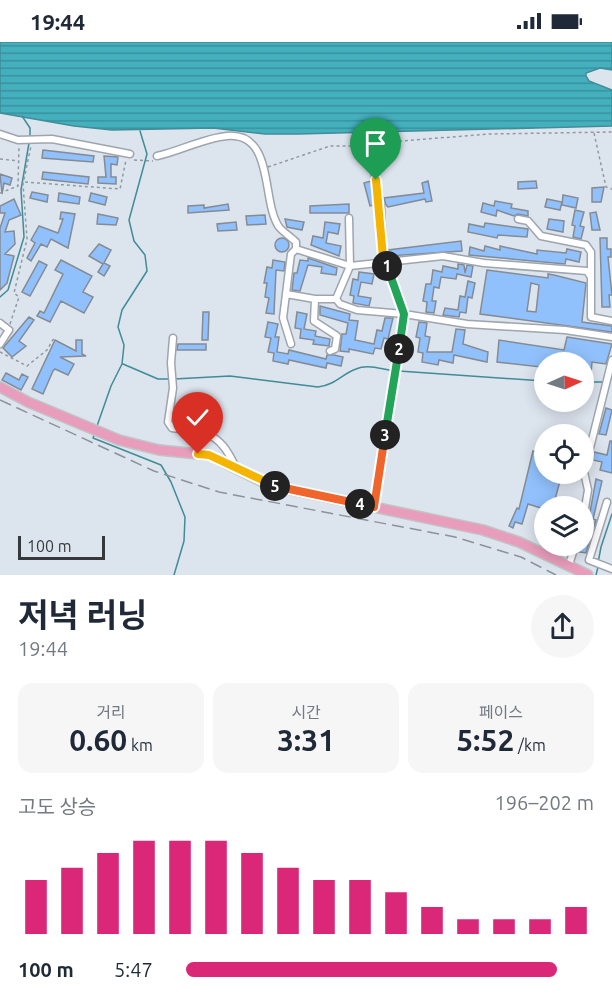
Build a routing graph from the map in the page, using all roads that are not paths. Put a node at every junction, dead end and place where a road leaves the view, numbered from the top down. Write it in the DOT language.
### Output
graph roads {
  1 [pos="0,134"];
  2 [pos="369,145"];
  3 [pos="130,156"];
  4 [pos="155,159"];
  5 [pos="349,218"];
  6 [pos="518,219"];
  7 [pos="296,249"];
  8 [pos="386,264"];
  9 [pos="350,266"];
  10 [pos="591,277"];
  11 [pos="286,294"];
  12 [pos="315,299"];
  13 [pos="336,299"];
  14 [pos="404,314"];
  15 [pos="612,321"];
  16 [pos="0,323"];
  17 [pos="612,337"];
  18 [pos="172,338"];
  19 [pos="0,344"];
  20 [pos="291,344"];
  21 [pos="330,351"];
  22 [pos="612,360"];
  23 [pos="0,387"];
  24 [pos="237,470"];
  25 [pos="587,496"];
  26 [pos="607,502"];
  27 [pos="374,507"];
  28 [pos="572,556"];
  29 [pos="569,565"];
  30 [pos="612,569"];
  31 [pos="587,575"];
  1 -- 3 [label="street"];
  2 -- 8 [label="street"];
  4 -- 7 [label="street"];
  5 -- 9 [label="street"];
  6 -- 10 [label="street"];
  7 -- 9 [label="street"];
  7 -- 11 [label="street"];
  8 -- 9 [label="street"];
  8 -- 10 [label="street"];
  8 -- 14 [label="street"];
  9 -- 13 [label="street"];
  10 -- 15 [label="street"];
  11 -- 12 [label="street"];
  11 -- 20 [label="street"];
  12 -- 13 [label="street"];
  12 -- 21 [label="street"];
  13 -- 14 [label="street"];
  14 -- 17 [label="street"];
  14 -- 27 [label="street"];
  16 -- 19 [label="street"];
  18 -- 24 [label="street"];
  22 -- 25 [label="street"];
  23 -- 24 [label="main road"];
  24 -- 27 [label="main road"];
  26 -- 30 [label="street"];
  27 -- 29 [label="main road"];
  28 -- 29 [label="street"];
  29 -- 31 [label="main road"];
}
